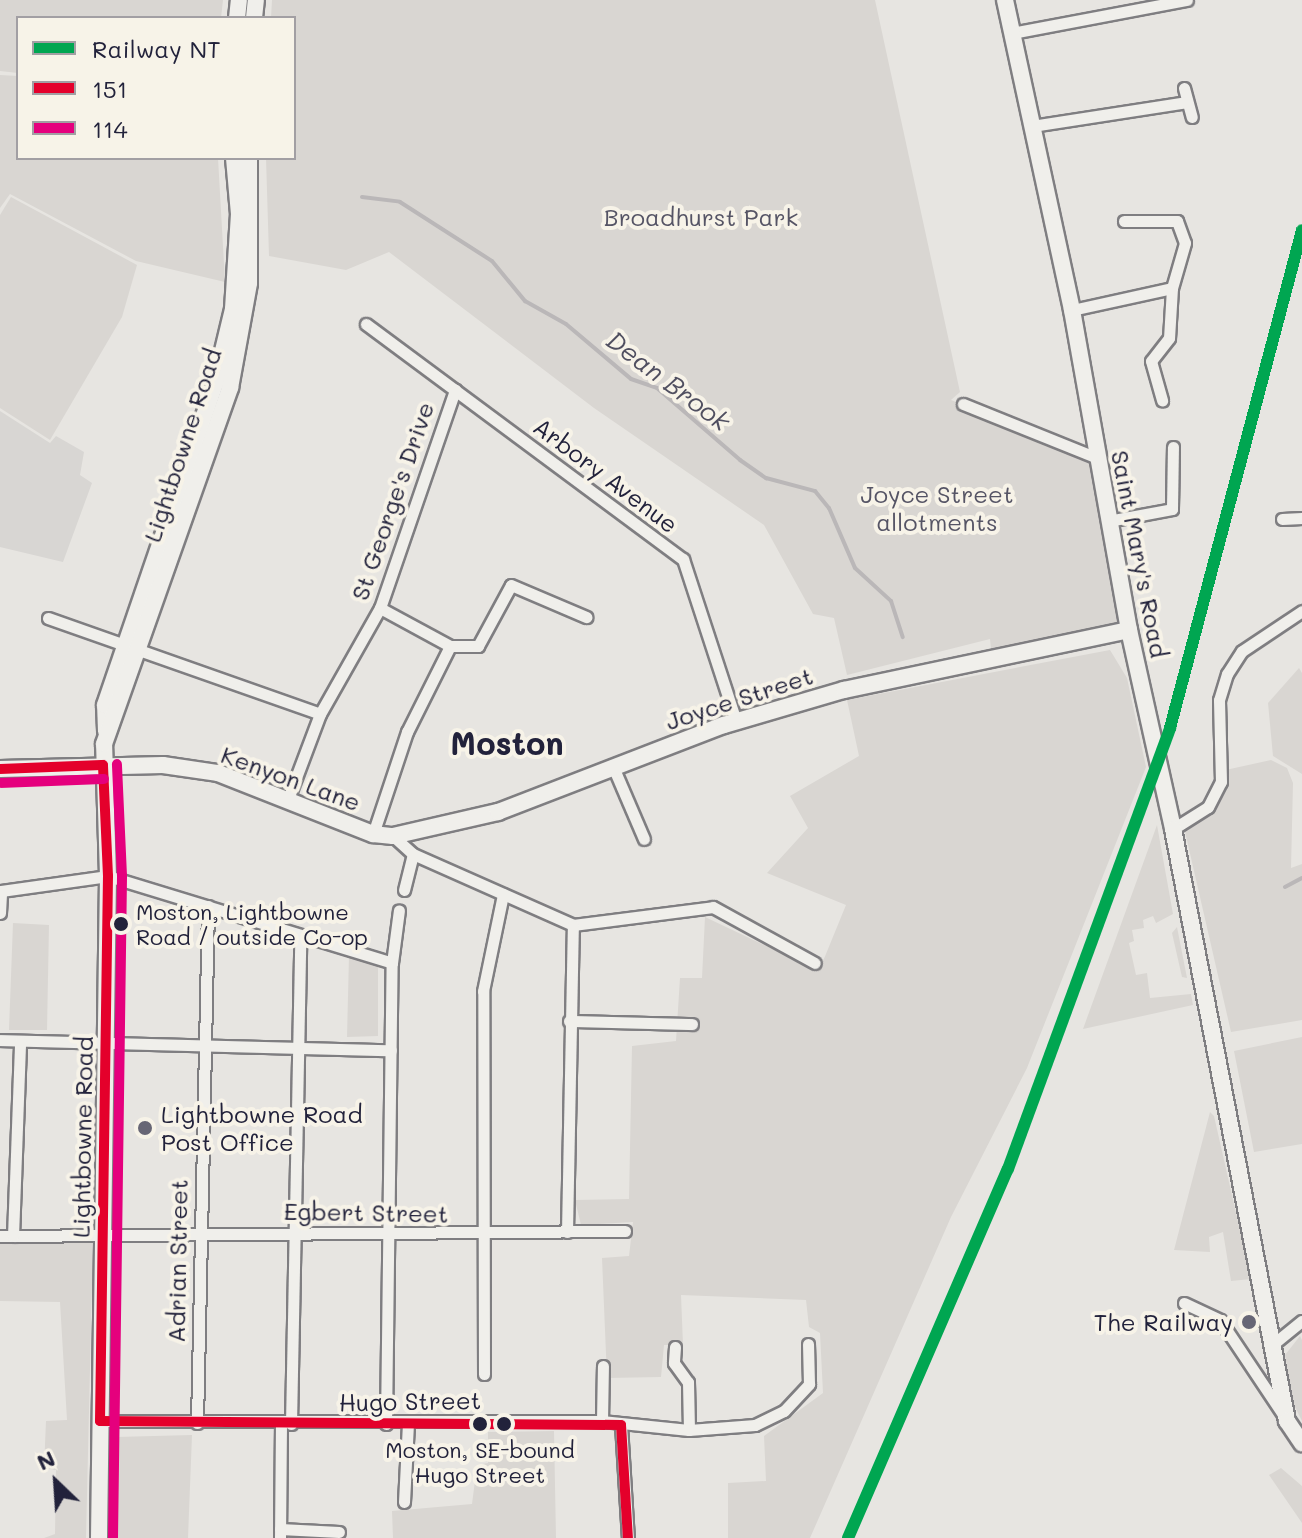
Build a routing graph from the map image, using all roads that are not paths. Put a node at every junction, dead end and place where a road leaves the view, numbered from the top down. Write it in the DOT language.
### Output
graph roads {
  1 [pos="1005,0"];
  2 [pos="1092,0"];
  3 [pos="1182,1"];
  4 [pos="1095,15"];
  5 [pos="1012,33"];
  6 [pos="1184,88"];
  7 [pos="1187,102"];
  8 [pos="1192,117"];
  9 [pos="1032,126"];
  10 [pos="234,160"];
  11 [pos="249,160"];
  12 [pos="1124,221"];
  13 [pos="1172,288"];
  14 [pos="1072,310"];
  15 [pos="366,324"];
  16 [pos="455,390"];
  17 [pos="1162,400"];
  18 [pos="963,404"];
  19 [pos="1173,447"];
  20 [pos="1097,458"];
  21 [pos="1302,518"];
  22 [pos="1282,519"];
  23 [pos="1108,521"];
  24 [pos="380,608"];
  25 [pos="1302,611"];
  26 [pos="586,617"];
  27 [pos="48,618"];
  28 [pos="1129,630"];
  29 [pos="450,646"];
  30 [pos="132,649"];
  31 [pos="320,714"];
  32 [pos="736,721"];
  33 [pos="103,765"];
  34 [pos="0,769"];
  35 [pos="614,769"];
  36 [pos="288,799"];
  37 [pos="1173,829"];
  38 [pos="373,834"];
  39 [pos="393,836"];
  40 [pos="644,839"];
  41 [pos="413,854"];
  42 [pos="108,876"];
  43 [pos="404,890"];
  44 [pos="1,891"];
  45 [pos="503,894"];
  46 [pos="208,906"];
  47 [pos="399,910"];
  48 [pos="0,913"];
  49 [pos="573,925"];
  50 [pos="300,937"];
  51 [pos="392,963"];
  52 [pos="815,963"];
  53 [pos="569,1021"];
  54 [pos="692,1024"];
  55 [pos="0,1040"];
  56 [pos="20,1041"];
  57 [pos="107,1042"];
  58 [pos="202,1045"];
  59 [pos="296,1048"];
  60 [pos="391,1050"];
  61 [pos="625,1231"];
  62 [pos="567,1232"];
  63 [pos="200,1233"];
  64 [pos="294,1233"];
  65 [pos="386,1235"];
  66 [pos="6,1236"];
  67 [pos="481,1236"];
  68 [pos="106,1237"];
  69 [pos="1184,1303"];
  70 [pos="1302,1321"];
  71 [pos="808,1344"];
  72 [pos="1272,1345"];
  73 [pos="675,1347"];
  74 [pos="603,1366"];
  75 [pos="484,1374"];
  76 [pos="100,1421"];
  77 [pos="602,1421"];
  78 [pos="1287,1421"];
  79 [pos="197,1423"];
  80 [pos="286,1424"];
  81 [pos="386,1424"];
  82 [pos="408,1424"];
  83 [pos="621,1425"];
  84 [pos="689,1430"];
  85 [pos="1302,1443"];
  86 [pos="404,1502"];
  87 [pos="339,1532"];
  88 [pos="280,1533"];
  89 [pos="99,1538"];
  90 [pos="628,1538"];
  1 -- 5 [label="street, Saint Mary's Road"];
  2 -- 4 [label="street"];
  3 -- 4 [label="street"];
  4 -- 5 [label="street"];
  5 -- 9 [label="street, Saint Mary's Road"];
  6 -- 7 [label="street"];
  7 -- 8 [label="street"];
  7 -- 9 [label="street"];
  9 -- 14 [label="street, Saint Mary's Road"];
  10 -- 30 [label="street, Lightbowne Road"];
  11 -- 30 [label="street, Lightbowne Road"];
  12 -- 13 [label="street"];
  13 -- 14 [label="street"];
  13 -- 17 [label="street"];
  14 -- 20 [label="street, Saint Mary's Road"];
  15 -- 16 [label="street, Arbory Avenue"];
  16 -- 24 [label="street, St George's Drive"];
  16 -- 32 [label="street, Arbory Avenue"];
  18 -- 20 [label="street"];
  19 -- 23 [label="street"];
  20 -- 23 [label="street, Saint Mary's Road"];
  21 -- 22 [label="street"];
  23 -- 28 [label="street, Saint Mary's Road"];
  24 -- 29 [label="street"];
  24 -- 31 [label="street, St George's Drive"];
  25 -- 37 [label="street"];
  26 -- 29 [label="street"];
  27 -- 30 [label="street"];
  28 -- 32 [label="street, Joyce Street"];
  28 -- 37 [label="street, Saint Mary's Road"];
  29 -- 38 [label="street"];
  30 -- 31 [label="street"];
  30 -- 33 [label="street, Lightbowne Road"];
  31 -- 36 [label="street, St George's Drive"];
  32 -- 35 [label="street, Joyce Street"];
  33 -- 34 [label="street, Kenyon Lane"];
  33 -- 36 [label="street, Kenyon Lane"];
  33 -- 42 [label="street, Lightbowne Road"];
  35 -- 39 [label="street, Joyce Street"];
  35 -- 40 [label="street"];
  36 -- 38 [label="street, Kenyon Lane"];
  37 -- 72 [label="street, Saint Mary's Road"];
  38 -- 39 [label="street, Joyce Street"];
  39 -- 41 [label="street"];
  41 -- 43 [label="street"];
  41 -- 45 [label="street"];
  42 -- 44 [label="street"];
  42 -- 46 [label="street"];
  42 -- 57 [label="street, Lightbowne Road"];
  44 -- 48 [label="street"];
  45 -- 49 [label="street"];
  45 -- 67 [label="street"];
  46 -- 50 [label="street"];
  46 -- 58 [label="street, Adrian Street"];
  47 -- 51 [label="street"];
  49 -- 52 [label="street"];
  49 -- 53 [label="street"];
  50 -- 51 [label="street"];
  50 -- 59 [label="street"];
  51 -- 60 [label="street"];
  53 -- 54 [label="street"];
  53 -- 62 [label="street"];
  55 -- 56 [label="street"];
  56 -- 57 [label="street"];
  56 -- 66 [label="street"];
  57 -- 58 [label="street"];
  57 -- 68 [label="street, Lightbowne Road"];
  58 -- 59 [label="street"];
  58 -- 63 [label="street, Adrian Street"];
  59 -- 60 [label="street"];
  59 -- 64 [label="street"];
  60 -- 65 [label="street"];
  61 -- 62 [label="street, Egbert Street"];
  62 -- 67 [label="street, Egbert Street"];
  63 -- 64 [label="street, Egbert Street"];
  63 -- 68 [label="street, Egbert Street"];
  63 -- 79 [label="street, Adrian Street"];
  64 -- 65 [label="street, Egbert Street"];
  64 -- 80 [label="street"];
  65 -- 67 [label="street, Egbert Street"];
  65 -- 81 [label="street"];
  66 -- 68 [label="street, Egbert Street"];
  67 -- 75 [label="street"];
  68 -- 76 [label="street, Lightbowne Road"];
  69 -- 78 [label="street"];
  70 -- 72 [label="street"];
  71 -- 84 [label="street, Hugo Street"];
  72 -- 78 [label="street, Saint Mary's Road"];
  73 -- 84 [label="street"];
  74 -- 77 [label="street"];
  76 -- 79 [label="street, Hugo Street"];
  76 -- 89 [label="street, Lightbowne Road"];
  77 -- 82 [label="street, Hugo Street"];
  77 -- 83 [label="street, Hugo Street"];
  78 -- 85 [label="street, Saint Mary's Road"];
  79 -- 80 [label="street, Hugo Street"];
  80 -- 81 [label="street, Hugo Street"];
  80 -- 88 [label="street"];
  81 -- 82 [label="street, Hugo Street"];
  82 -- 86 [label="street"];
  83 -- 84 [label="street, Hugo Street"];
  83 -- 90 [label="street"];
  87 -- 88 [label="street"];
}
